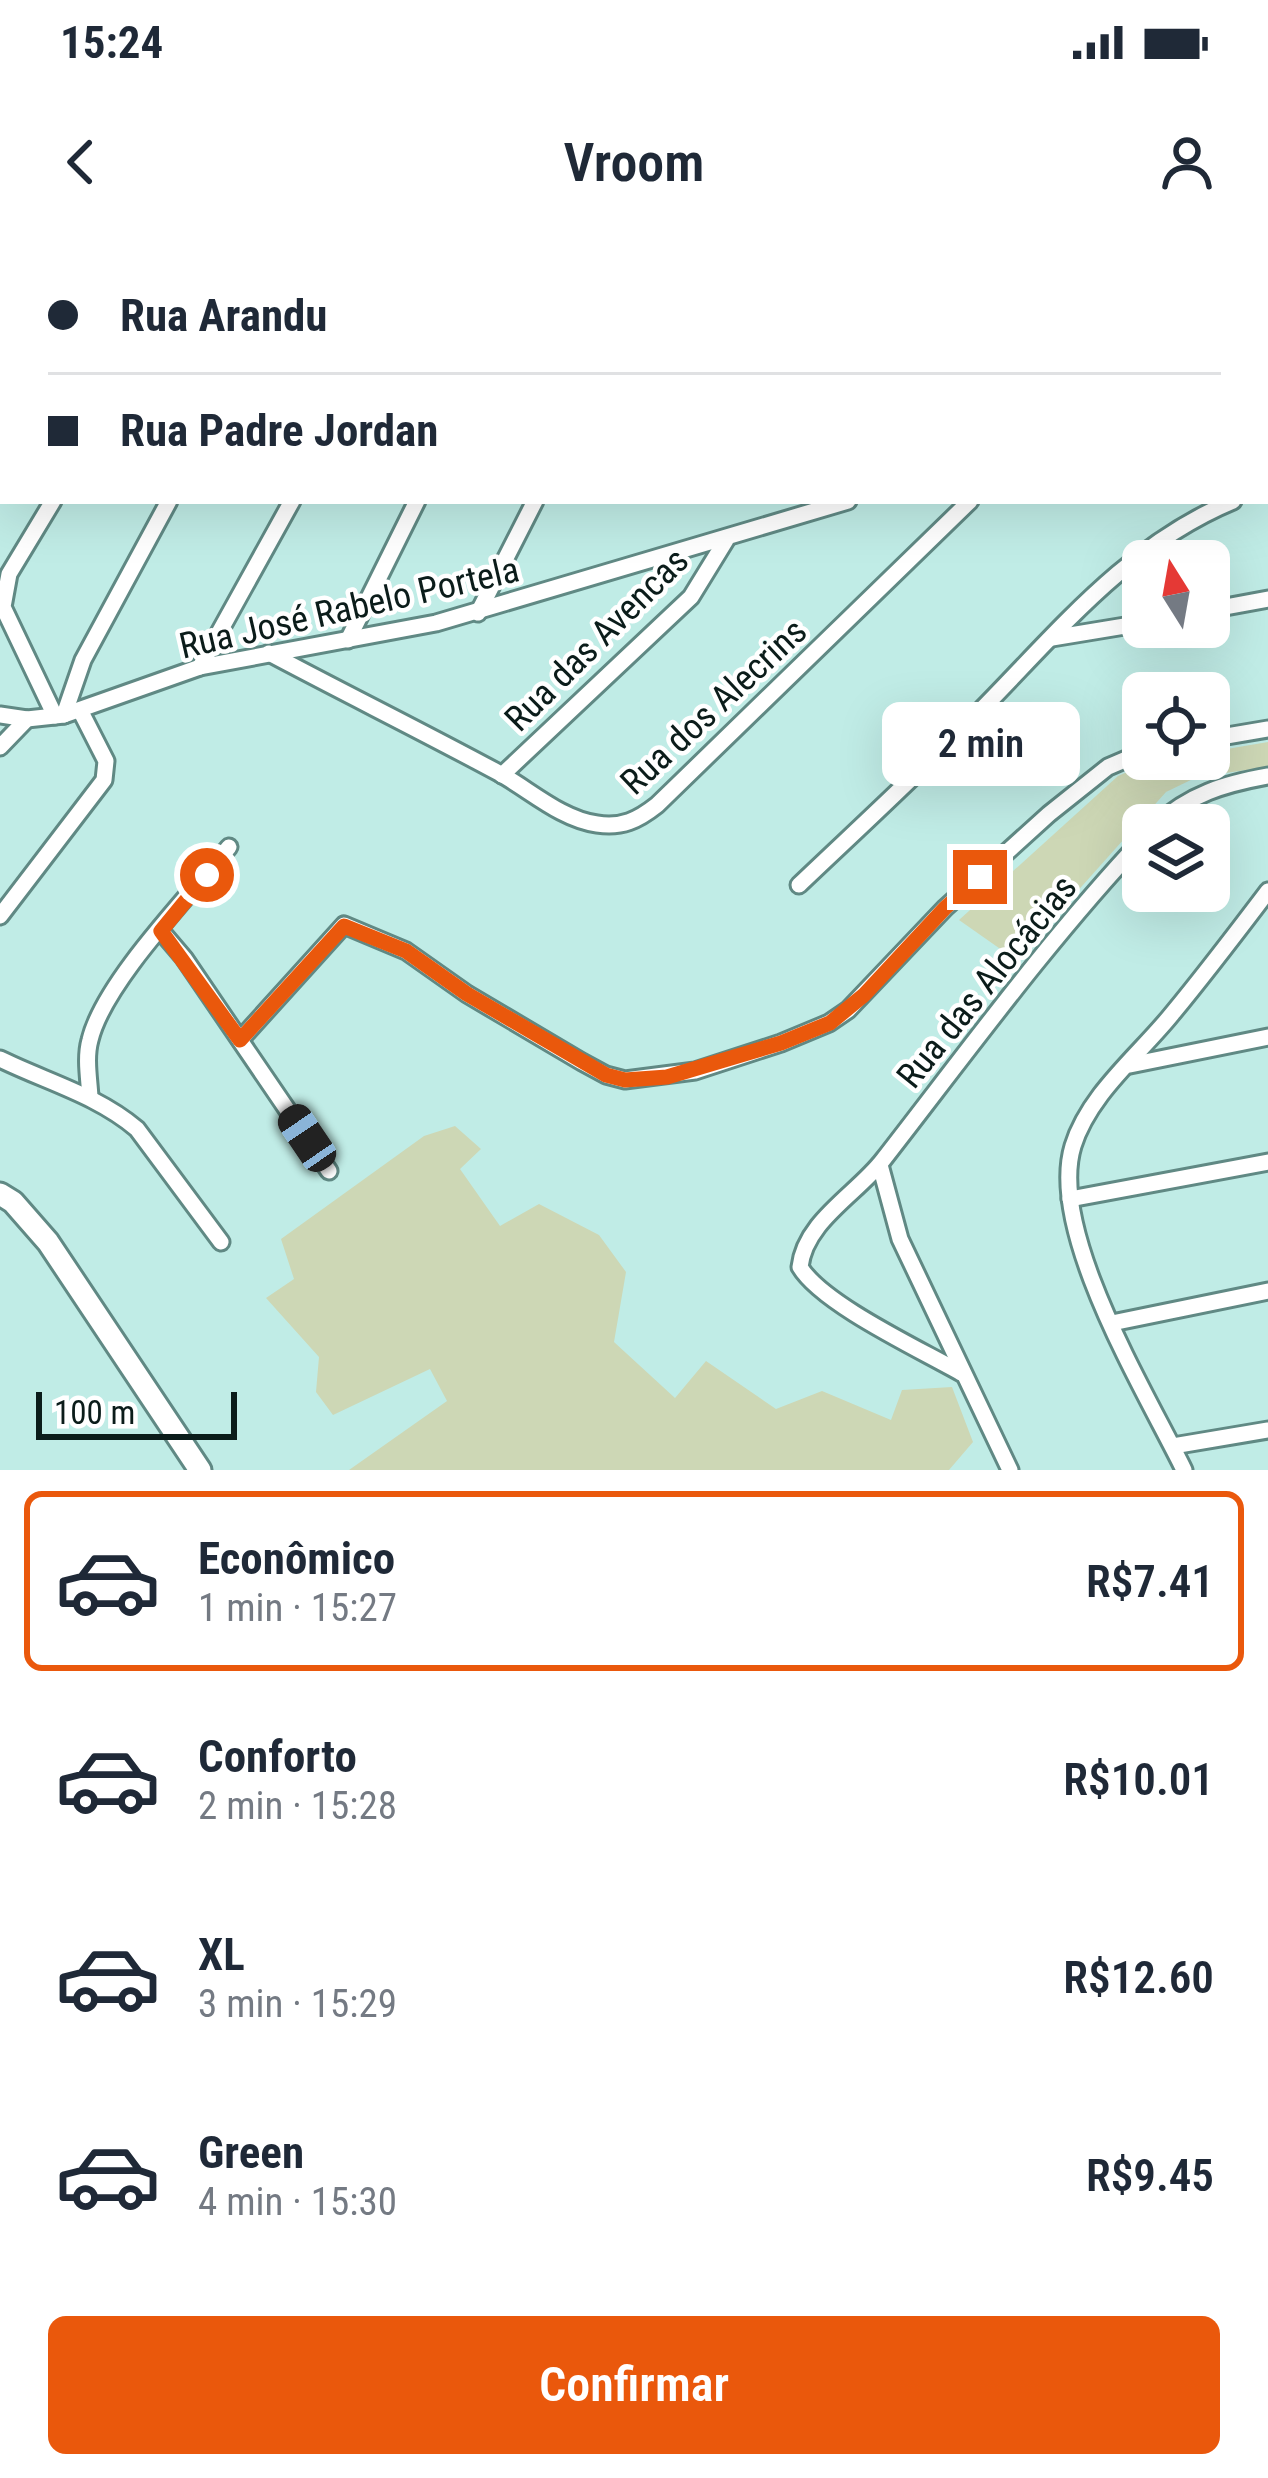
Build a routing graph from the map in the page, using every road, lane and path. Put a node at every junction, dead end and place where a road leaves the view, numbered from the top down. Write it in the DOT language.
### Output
graph roads {
  1 [pos="0,273"];
  2 [pos="0,293"];
  3 [pos="51,504"];
  4 [pos="167,504"];
  5 [pos="290,504"];
  6 [pos="416,504"];
  7 [pos="533,504"];
  8 [pos="839,504"];
  9 [pos="967,504"];
  10 [pos="1226,504"];
  11 [pos="726,540"];
  12 [pos="1268,599"];
  13 [pos="2,605"];
  14 [pos="1230,606"];
  15 [pos="478,613"];
  16 [pos="1122,626"];
  17 [pos="1049,638"];
  18 [pos="348,640"];
  19 [pos="268,653"];
  20 [pos="200,667"];
  21 [pos="66,714"];
  22 [pos="0,715"];
  23 [pos="27,719"];
  24 [pos="1268,729"];
  25 [pos="1230,736"];
  26 [pos="0,747"];
  27 [pos="1122,761"];
  28 [pos="502,775"];
  29 [pos="1268,776"];
  30 [pos="1182,804"];
  31 [pos="230,848"];
  32 [pos="1122,863"];
  33 [pos="799,885"];
  34 [pos="1264,900"];
  35 [pos="0,916"];
  36 [pos="161,931"];
  37 [pos="1268,1037"];
  38 [pos="240,1040"];
  39 [pos="0,1059"];
  40 [pos="1128,1065"];
  41 [pos="90,1097"];
  42 [pos="1268,1162"];
  43 [pos="880,1165"];
  44 [pos="329,1171"];
  45 [pos="0,1194"];
  46 [pos="1070,1199"];
  47 [pos="221,1242"];
  48 [pos="1268,1291"];
  49 [pos="1112,1323"];
  50 [pos="961,1373"];
  51 [pos="1268,1430"];
  52 [pos="1173,1446"];
  53 [pos="200,1470"];
  54 [pos="1010,1470"];
  55 [pos="1184,1470"];
  1 -- 2 [label="street"];
  3 -- 13 [label="street"];
  4 -- 21 [label="street"];
  5 -- 20 [label="street"];
  6 -- 18 [label="street"];
  7 -- 15 [label="street"];
  8 -- 11 [label="street, Rua José Rabelo Portela"];
  9 -- 28 [label="street, Rua dos Alecrins"];
  10 -- 17 [label="street"];
  11 -- 15 [label="street, Rua José Rabelo Portela"];
  11 -- 28 [label="street, Rua das Avencas"];
  12 -- 14 [label="street"];
  13 -- 21 [label="street"];
  15 -- 18 [label="street, Rua José Rabelo Portela"];
  16 -- 17 [label="street"];
  17 -- 33 [label="street"];
  18 -- 19 [label="street, Rua José Rabelo Portela"];
  19 -- 20 [label="street, Rua José Rabelo Portela"];
  19 -- 28 [label="street, Rua dos Alecrins"];
  20 -- 21 [label="street, Rua José Rabelo Portela"];
  21 -- 23 [label="street, Rua José Rabelo Portela"];
  21 -- 35 [label="street"];
  22 -- 23 [label="street, Rua José Rabelo Portela"];
  23 -- 26 [label="street"];
  24 -- 25 [label="street"];
  27 -- 38 [label="street"];
  29 -- 30 [label="street"];
  31 -- 36 [label="street"];
  32 -- 43 [label="street, Rua das Alocácias"];
  34 -- 40 [label="street"];
  36 -- 38 [label="street"];
  36 -- 41 [label="street"];
  37 -- 40 [label="street"];
  38 -- 44 [label="street"];
  39 -- 41 [label="street"];
  40 -- 46 [label="street"];
  41 -- 47 [label="street"];
  42 -- 46 [label="street"];
  43 -- 50 [label="street"];
  43 -- 50 [label="street, Rua das Alocácias"];
  45 -- 53 [label="street"];
  46 -- 49 [label="street"];
  48 -- 49 [label="street"];
  49 -- 52 [label="street"];
  50 -- 54 [label="street"];
  51 -- 52 [label="street"];
  52 -- 55 [label="street"];
}
